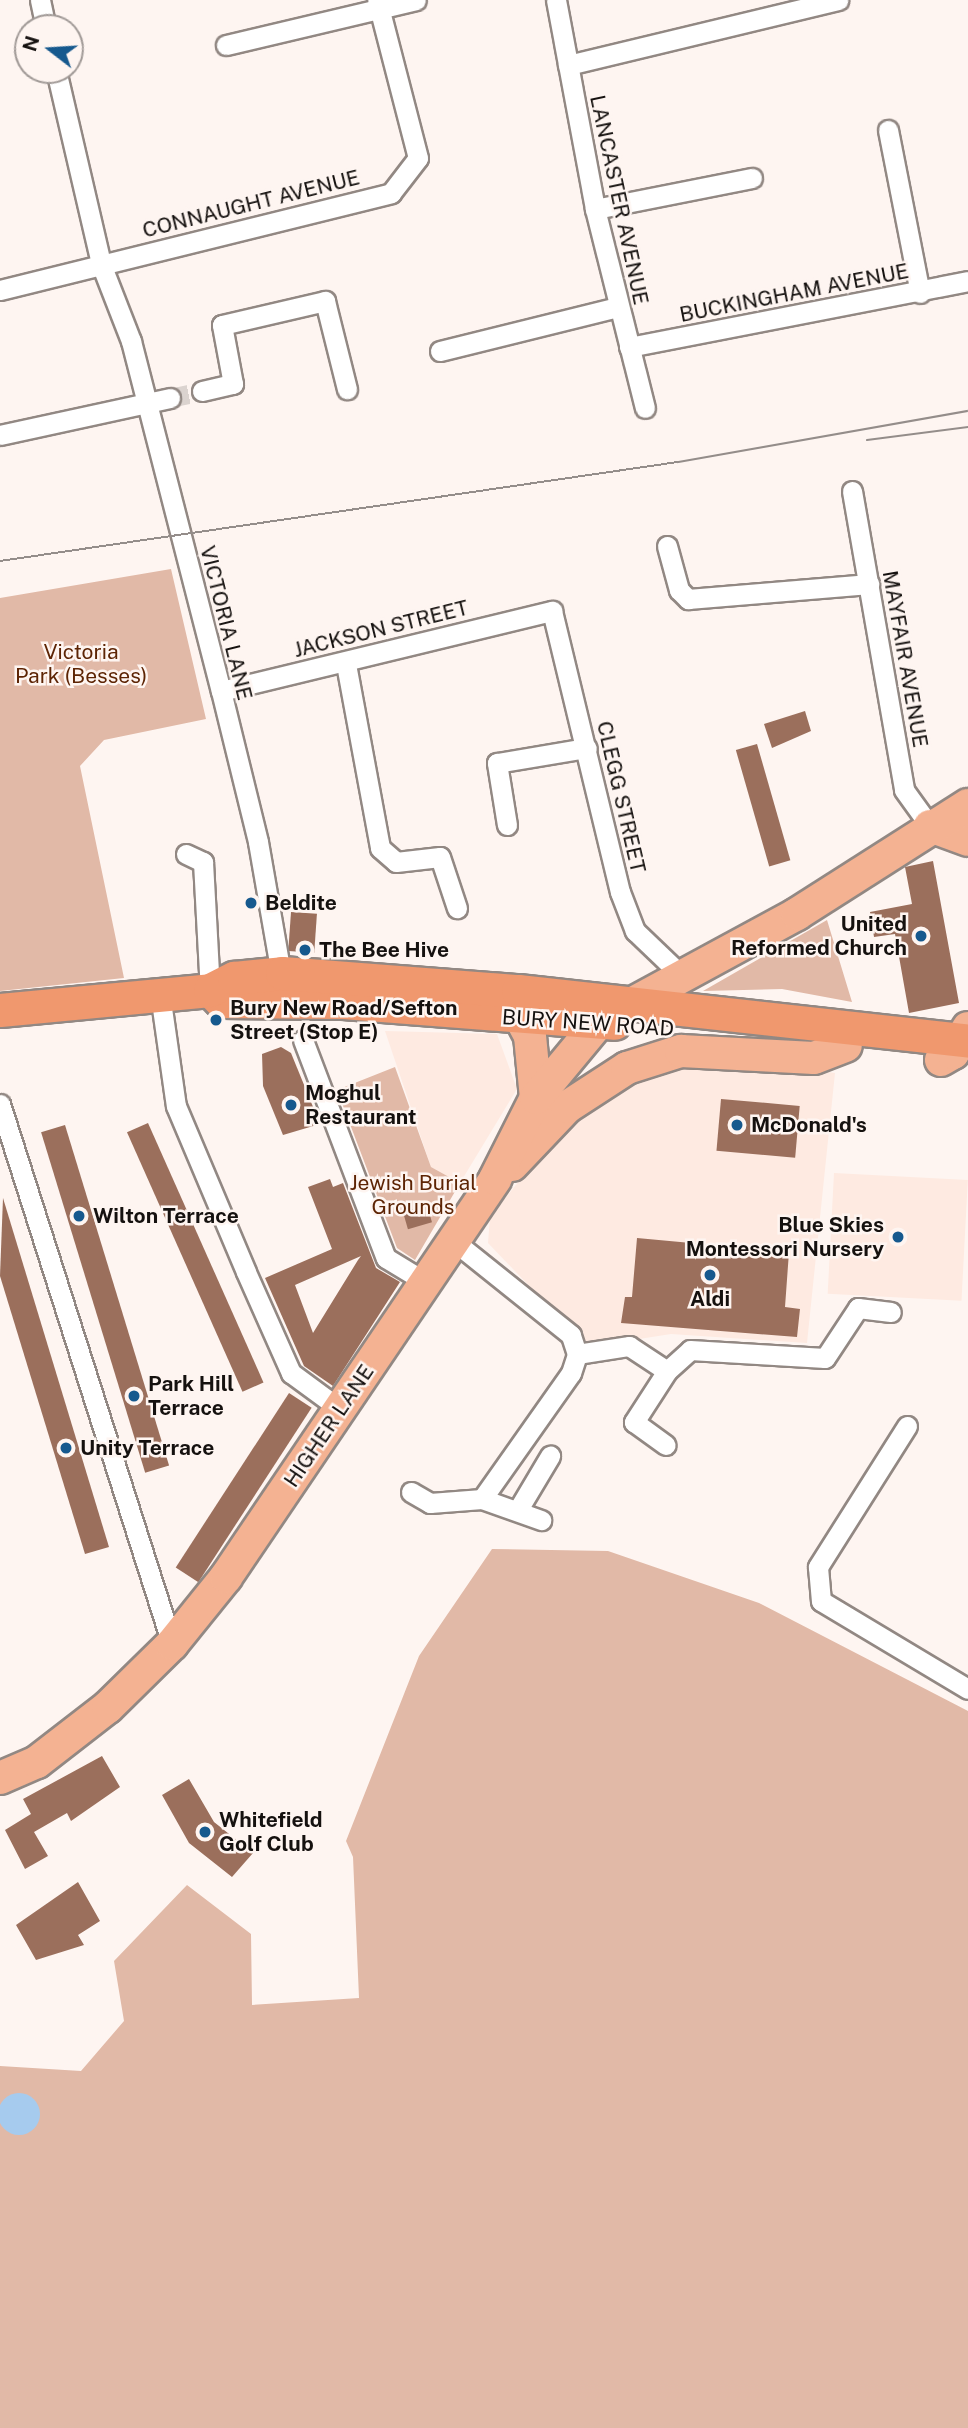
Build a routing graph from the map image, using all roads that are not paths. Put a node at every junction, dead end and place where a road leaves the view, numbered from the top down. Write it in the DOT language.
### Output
graph roads {
  1 [pos="416,0"];
  2 [pos="556,0"];
  3 [pos="838,0"];
  4 [pos="378,5"];
  5 [pos="226,45"];
  6 [pos="568,65"];
  7 [pos="59,84"];
  8 [pos="888,130"];
  9 [pos="752,178"];
  10 [pos="595,209"];
  11 [pos="101,264"];
  12 [pos="968,281"];
  13 [pos="0,290"];
  14 [pos="920,293"];
  15 [pos="618,307"];
  16 [pos="629,347"];
  17 [pos="440,351"];
  18 [pos="347,389"];
  19 [pos="202,391"];
  20 [pos="170,398"];
  21 [pos="146,403"];
  22 [pos="645,408"];
  23 [pos="0,435"];
  24 [pos="852,491"];
  25 [pos="667,546"];
  26 [pos="869,584"];
  27 [pos="552,611"];
  28 [pos="346,664"];
  29 [pos="221,691"];
  30 [pos="587,748"];
  31 [pos="968,805"];
  32 [pos="507,825"];
  33 [pos="930,827"];
  34 [pos="968,840"];
  35 [pos="187,854"];
  36 [pos="457,908"];
  37 [pos="680,974"];
  38 [pos="282,986"];
  39 [pos="210,990"];
  40 [pos="160,993"];
  41 [pos="0,1010"];
  42 [pos="610,1013"];
  43 [pos="521,1019"];
  44 [pos="303,1040"];
  45 [pos="846,1046"];
  46 [pos="962,1046"];
  47 [pos="537,1098"];
  48 [pos="0,1104"];
  49 [pos="495,1179"];
  50 [pos="451,1239"];
  51 [pos="424,1281"];
  52 [pos="891,1312"];
  53 [pos="578,1354"];
  54 [pos="667,1371"];
  55 [pos="340,1409"];
  56 [pos="906,1426"];
  57 [pos="666,1445"];
  58 [pos="550,1457"];
  59 [pos="411,1492"];
  60 [pos="482,1499"];
  61 [pos="519,1508"];
  62 [pos="541,1520"];
  63 [pos="172,1644"];
  64 [pos="968,1689"];
  65 [pos="0,1778"];
  1 -- 4 [label="street"];
  2 -- 6 [label="street, LANCASTER AVENUE"];
  3 -- 6 [label="street"];
  4 -- 5 [label="street"];
  4 -- 11 [label="street, CONNAUGHT AVENUE"];
  6 -- 10 [label="street, LANCASTER AVENUE"];
  7 -- 11 [label="street, VICTORIA LANE"];
  8 -- 14 [label="street"];
  9 -- 10 [label="street"];
  10 -- 15 [label="street, LANCASTER AVENUE"];
  11 -- 13 [label="street, CONNAUGHT AVENUE"];
  11 -- 21 [label="street, VICTORIA LANE"];
  12 -- 14 [label="street, BUCKINGHAM AVENUE"];
  14 -- 16 [label="street, BUCKINGHAM AVENUE"];
  15 -- 16 [label="street, LANCASTER AVENUE"];
  15 -- 17 [label="street"];
  16 -- 22 [label="street, LANCASTER AVENUE"];
  18 -- 19 [label="street"];
  20 -- 21 [label="street"];
  21 -- 23 [label="street"];
  21 -- 29 [label="street, VICTORIA LANE"];
  24 -- 26 [label="street, MAYFAIR AVENUE"];
  25 -- 26 [label="street"];
  26 -- 33 [label="street, MAYFAIR AVENUE"];
  27 -- 28 [label="street, JACKSON STREET"];
  27 -- 30 [label="street, CLEGG STREET"];
  28 -- 29 [label="street, JACKSON STREET"];
  28 -- 36 [label="street"];
  29 -- 38 [label="street, VICTORIA LANE"];
  30 -- 32 [label="street"];
  30 -- 37 [label="street, CLEGG STREET"];
  31 -- 33 [label="main road"];
  33 -- 34 [label="main road"];
  33 -- 37 [label="main road"];
  35 -- 39 [label="street"];
  37 -- 42 [label="main road"];
  38 -- 39 [label="highway, BURY NEW ROAD"];
  38 -- 42 [label="highway, BURY NEW ROAD"];
  38 -- 43 [label="highway, BURY NEW ROAD"];
  39 -- 40 [label="highway, BURY NEW ROAD"];
  40 -- 41 [label="highway, BURY NEW ROAD"];
  40 -- 55 [label="street"];
  42 -- 43 [label="highway, BURY NEW ROAD"];
  42 -- 45 [label="highway, BURY NEW ROAD"];
  42 -- 46 [label="highway, BURY NEW ROAD"];
  42 -- 47 [label="main road, HIGHER LANE"];
  43 -- 47 [label="main road"];
  44 -- 51 [label="street"];
  45 -- 46 [label="highway, BURY NEW ROAD"];
  45 -- 49 [label="main road"];
  47 -- 49 [label="main road, HIGHER LANE"];
  48 -- 63 [label="street"];
  49 -- 50 [label="main road, HIGHER LANE"];
  50 -- 51 [label="main road, HIGHER LANE"];
  50 -- 53 [label="street"];
  51 -- 55 [label="main road, HIGHER LANE"];
  52 -- 54 [label="street"];
  53 -- 54 [label="street"];
  53 -- 60 [label="street"];
  54 -- 57 [label="street"];
  55 -- 63 [label="main road, HIGHER LANE"];
  56 -- 64 [label="street"];
  58 -- 61 [label="street"];
  59 -- 60 [label="street"];
  60 -- 61 [label="street"];
  61 -- 62 [label="street"];
  63 -- 65 [label="main road, HIGHER LANE"];
}
